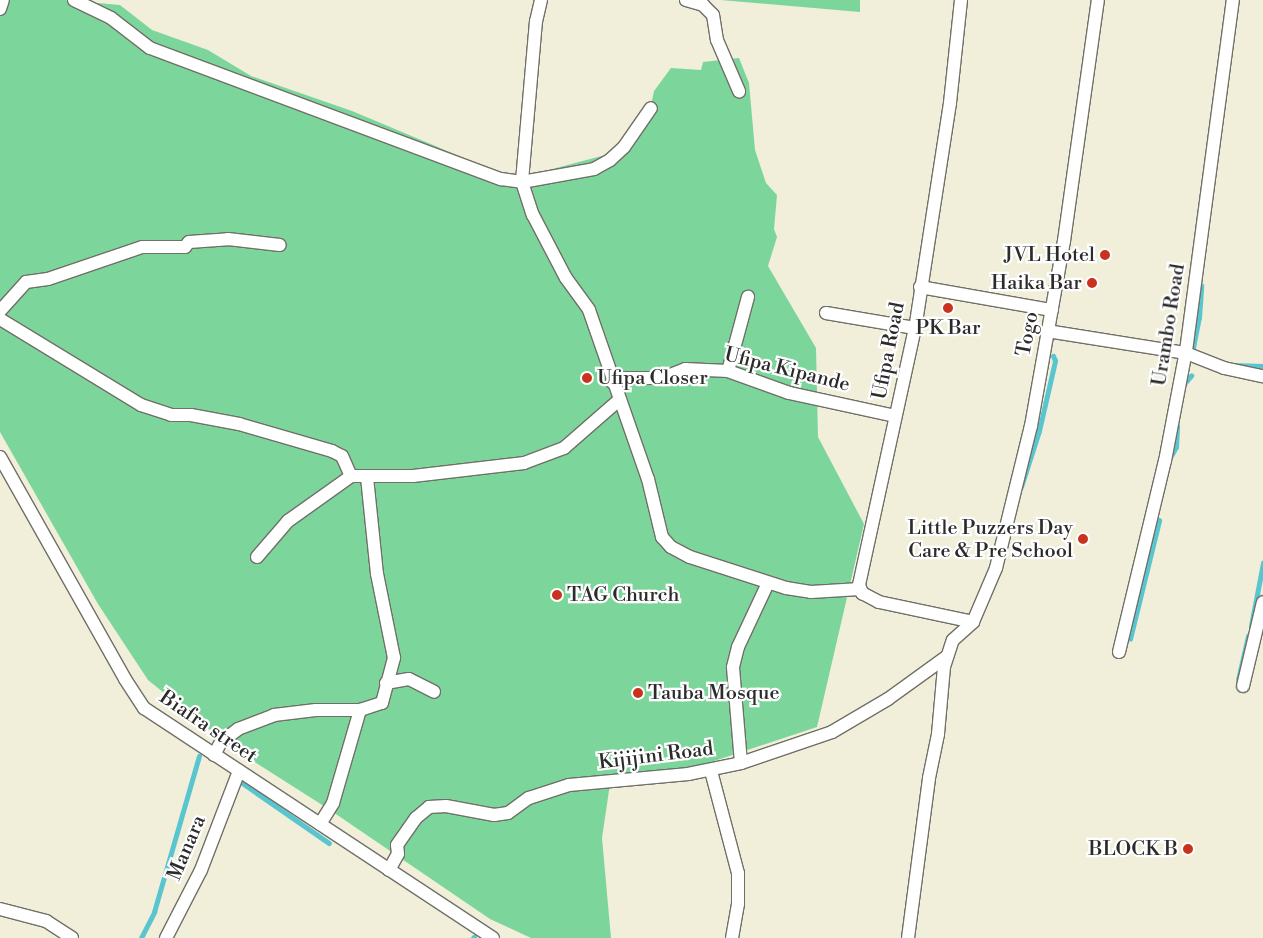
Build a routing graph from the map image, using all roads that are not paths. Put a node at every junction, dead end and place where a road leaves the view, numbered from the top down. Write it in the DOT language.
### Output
graph roads {
  1 [pos="3,0"];
  2 [pos="74,0"];
  3 [pos="541,0"];
  4 [pos="686,0"];
  5 [pos="961,0"];
  6 [pos="1098,0"];
  7 [pos="1233,0"];
  8 [pos="0,10"];
  9 [pos="739,91"];
  10 [pos="651,108"];
  11 [pos="522,182"];
  12 [pos="280,245"];
  13 [pos="920,287"];
  14 [pos="748,297"];
  15 [pos="1052,310"];
  16 [pos="0,311"];
  17 [pos="826,313"];
  18 [pos="0,319"];
  19 [pos="916,328"];
  20 [pos="1047,331"];
  21 [pos="1186,354"];
  22 [pos="728,371"];
  23 [pos="1263,376"];
  24 [pos="612,382"];
  25 [pos="619,400"];
  26 [pos="895,416"];
  27 [pos="0,457"];
  28 [pos="351,476"];
  29 [pos="367,477"];
  30 [pos="257,557"];
  31 [pos="768,583"];
  32 [pos="860,588"];
  33 [pos="1263,602"];
  34 [pos="973,622"];
  35 [pos="1119,652"];
  36 [pos="946,657"];
  37 [pos="386,683"];
  38 [pos="1243,686"];
  39 [pos="434,692"];
  40 [pos="360,710"];
  41 [pos="214,755"];
  42 [pos="741,763"];
  43 [pos="711,771"];
  44 [pos="239,772"];
  45 [pos="320,824"];
  46 [pos="389,870"];
  47 [pos="0,909"];
  48 [pos="58,933"];
  49 [pos="490,937"];
  50 [pos="72,938"];
  51 [pos="166,938"];
  52 [pos="732,938"];
  53 [pos="908,938"];
  1 -- 8 [label="street"];
  2 -- 11 [label="street"];
  3 -- 11 [label="street"];
  4 -- 9 [label="street"];
  5 -- 13 [label="street, Ufipa Road"];
  6 -- 15 [label="street, Togo"];
  7 -- 21 [label="street, Urambo Road"];
  10 -- 11 [label="street"];
  11 -- 24 [label="street"];
  12 -- 16 [label="street"];
  13 -- 15 [label="street"];
  13 -- 19 [label="street, Ufipa Road"];
  14 -- 22 [label="street"];
  15 -- 20 [label="street, Togo"];
  17 -- 19 [label="street"];
  18 -- 28 [label="street"];
  19 -- 26 [label="street, Ufipa Road"];
  20 -- 21 [label="street"];
  20 -- 34 [label="street, Togo"];
  21 -- 23 [label="street"];
  21 -- 35 [label="street, Urambo Road"];
  22 -- 24 [label="street, Ufipa Kipande"];
  22 -- 26 [label="street, Ufipa Kipande"];
  24 -- 25 [label="street"];
  25 -- 29 [label="street"];
  25 -- 31 [label="street"];
  26 -- 32 [label="street, Ufipa Road"];
  27 -- 41 [label="street, Biafra street"];
  28 -- 29 [label="street"];
  28 -- 30 [label="street"];
  29 -- 37 [label="street"];
  31 -- 32 [label="street"];
  31 -- 42 [label="street"];
  32 -- 34 [label="street"];
  33 -- 38 [label="street"];
  34 -- 36 [label="street, Togo"];
  36 -- 42 [label="street, Kijijini Road"];
  36 -- 53 [label="street"];
  37 -- 39 [label="street"];
  37 -- 40 [label="street"];
  40 -- 41 [label="street"];
  40 -- 45 [label="street"];
  41 -- 44 [label="street, Biafra street"];
  42 -- 43 [label="street, Kijijini Road"];
  43 -- 46 [label="street, Kijijini Road"];
  43 -- 52 [label="street"];
  44 -- 45 [label="street, Biafra street"];
  44 -- 51 [label="street, Manara"];
  45 -- 46 [label="street, Biafra street"];
  46 -- 49 [label="street, Biafra street"];
  47 -- 48 [label="street"];
  48 -- 50 [label="street"];
}
